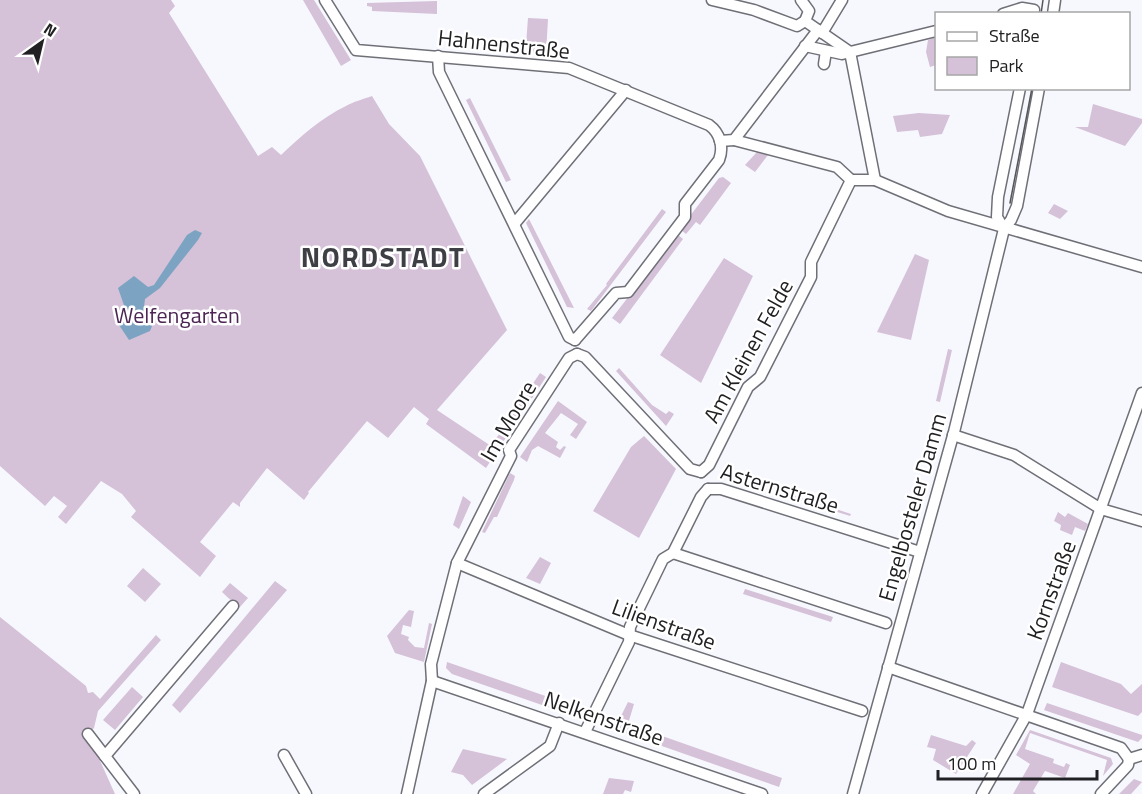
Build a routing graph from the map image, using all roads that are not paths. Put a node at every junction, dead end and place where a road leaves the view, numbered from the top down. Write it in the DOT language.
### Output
graph roads {
  1 [pos="712,0"];
  2 [pos="801,0"];
  3 [pos="842,0"];
  4 [pos="1055,0"];
  5 [pos="1066,0"];
  6 [pos="328,1"];
  7 [pos="1034,8"];
  8 [pos="1009,12"];
  9 [pos="805,21"];
  10 [pos="820,31"];
  11 [pos="935,31"];
  12 [pos="805,46"];
  13 [pos="826,51"];
  14 [pos="850,52"];
  15 [pos="438,56"];
  16 [pos="824,64"];
  17 [pos="626,90"];
  18 [pos="1020,90"];
  19 [pos="1039,90"];
  20 [pos="734,140"];
  21 [pos="720,141"];
  22 [pos="851,180"];
  23 [pos="875,180"];
  24 [pos="514,223"];
  25 [pos="1004,229"];
  26 [pos="1142,267"];
  27 [pos="575,340"];
  28 [pos="577,354"];
  29 [pos="1142,393"];
  30 [pos="953,435"];
  31 [pos="701,472"];
  32 [pos="708,489"];
  33 [pos="1101,509"];
  34 [pos="1142,521"];
  35 [pos="920,552"];
  36 [pos="673,553"];
  37 [pos="457,562"];
  38 [pos="233,606"];
  39 [pos="886,622"];
  40 [pos="629,635"];
  41 [pos="888,667"];
  42 [pos="432,681"];
  43 [pos="862,711"];
  44 [pos="1027,714"];
  45 [pos="559,723"];
  46 [pos="585,732"];
  47 [pos="88,734"];
  48 [pos="284,755"];
  49 [pos="1142,755"];
  50 [pos="105,756"];
  51 [pos="1129,759"];
  52 [pos="134,794"];
  53 [pos="306,794"];
  54 [pos="407,794"];
  55 [pos="484,794"];
  56 [pos="762,794"];
  57 [pos="853,794"];
  58 [pos="982,794"];
  59 [pos="1101,794"];
  1 -- 9 [label="street"];
  2 -- 9 [label="street"];
  3 -- 10 [label="street"];
  4 -- 5 [label="street"];
  6 -- 15 [label="street, Hahnenstraße"];
  7 -- 8 [label="street"];
  9 -- 10 [label="street"];
  10 -- 12 [label="street"];
  10 -- 14 [label="street"];
  11 -- 14 [label="street"];
  12 -- 13 [label="street"];
  12 -- 20 [label="street"];
  13 -- 14 [label="street"];
  13 -- 16 [label="street"];
  14 -- 23 [label="street"];
  15 -- 17 [label="street, Hahnenstraße"];
  15 -- 24 [label="street"];
  17 -- 21 [label="street, Hahnenstraße"];
  17 -- 24 [label="street"];
  18 -- 25 [label="street, Engelbosteler Damm"];
  19 -- 25 [label="street, Engelbosteler Damm"];
  20 -- 21 [label="street"];
  20 -- 22 [label="street"];
  21 -- 27 [label="street"];
  22 -- 23 [label="street"];
  22 -- 31 [label="street, Am Kleinen Felde"];
  23 -- 25 [label="street"];
  24 -- 27 [label="street"];
  25 -- 26 [label="street"];
  25 -- 30 [label="street, Engelbosteler Damm"];
  27 -- 28 [label="street"];
  28 -- 31 [label="street, Asternstraße"];
  28 -- 37 [label="street, Im Moore"];
  29 -- 33 [label="street, Kornstraße"];
  30 -- 33 [label="street"];
  30 -- 35 [label="street, Engelbosteler Damm"];
  31 -- 32 [label="street, Asternstraße"];
  32 -- 35 [label="street, Asternstraße"];
  32 -- 36 [label="street"];
  33 -- 34 [label="street"];
  33 -- 44 [label="street, Kornstraße"];
  35 -- 41 [label="street, Engelbosteler Damm"];
  36 -- 39 [label="street"];
  36 -- 40 [label="street"];
  37 -- 40 [label="street, Lilienstraße"];
  37 -- 42 [label="street, Im Moore"];
  38 -- 50 [label="street"];
  40 -- 43 [label="street, Lilienstraße"];
  40 -- 46 [label="street"];
  41 -- 44 [label="street"];
  41 -- 57 [label="street, Engelbosteler Damm"];
  42 -- 45 [label="street, Nelkenstraße"];
  42 -- 54 [label="street, Im Moore"];
  44 -- 51 [label="street"];
  44 -- 58 [label="street, Kornstraße"];
  45 -- 46 [label="street, Nelkenstraße"];
  45 -- 55 [label="street"];
  46 -- 56 [label="street, Nelkenstraße"];
  47 -- 50 [label="street"];
  48 -- 53 [label="street"];
  49 -- 51 [label="street"];
  50 -- 52 [label="street"];
  51 -- 59 [label="street"];
}
